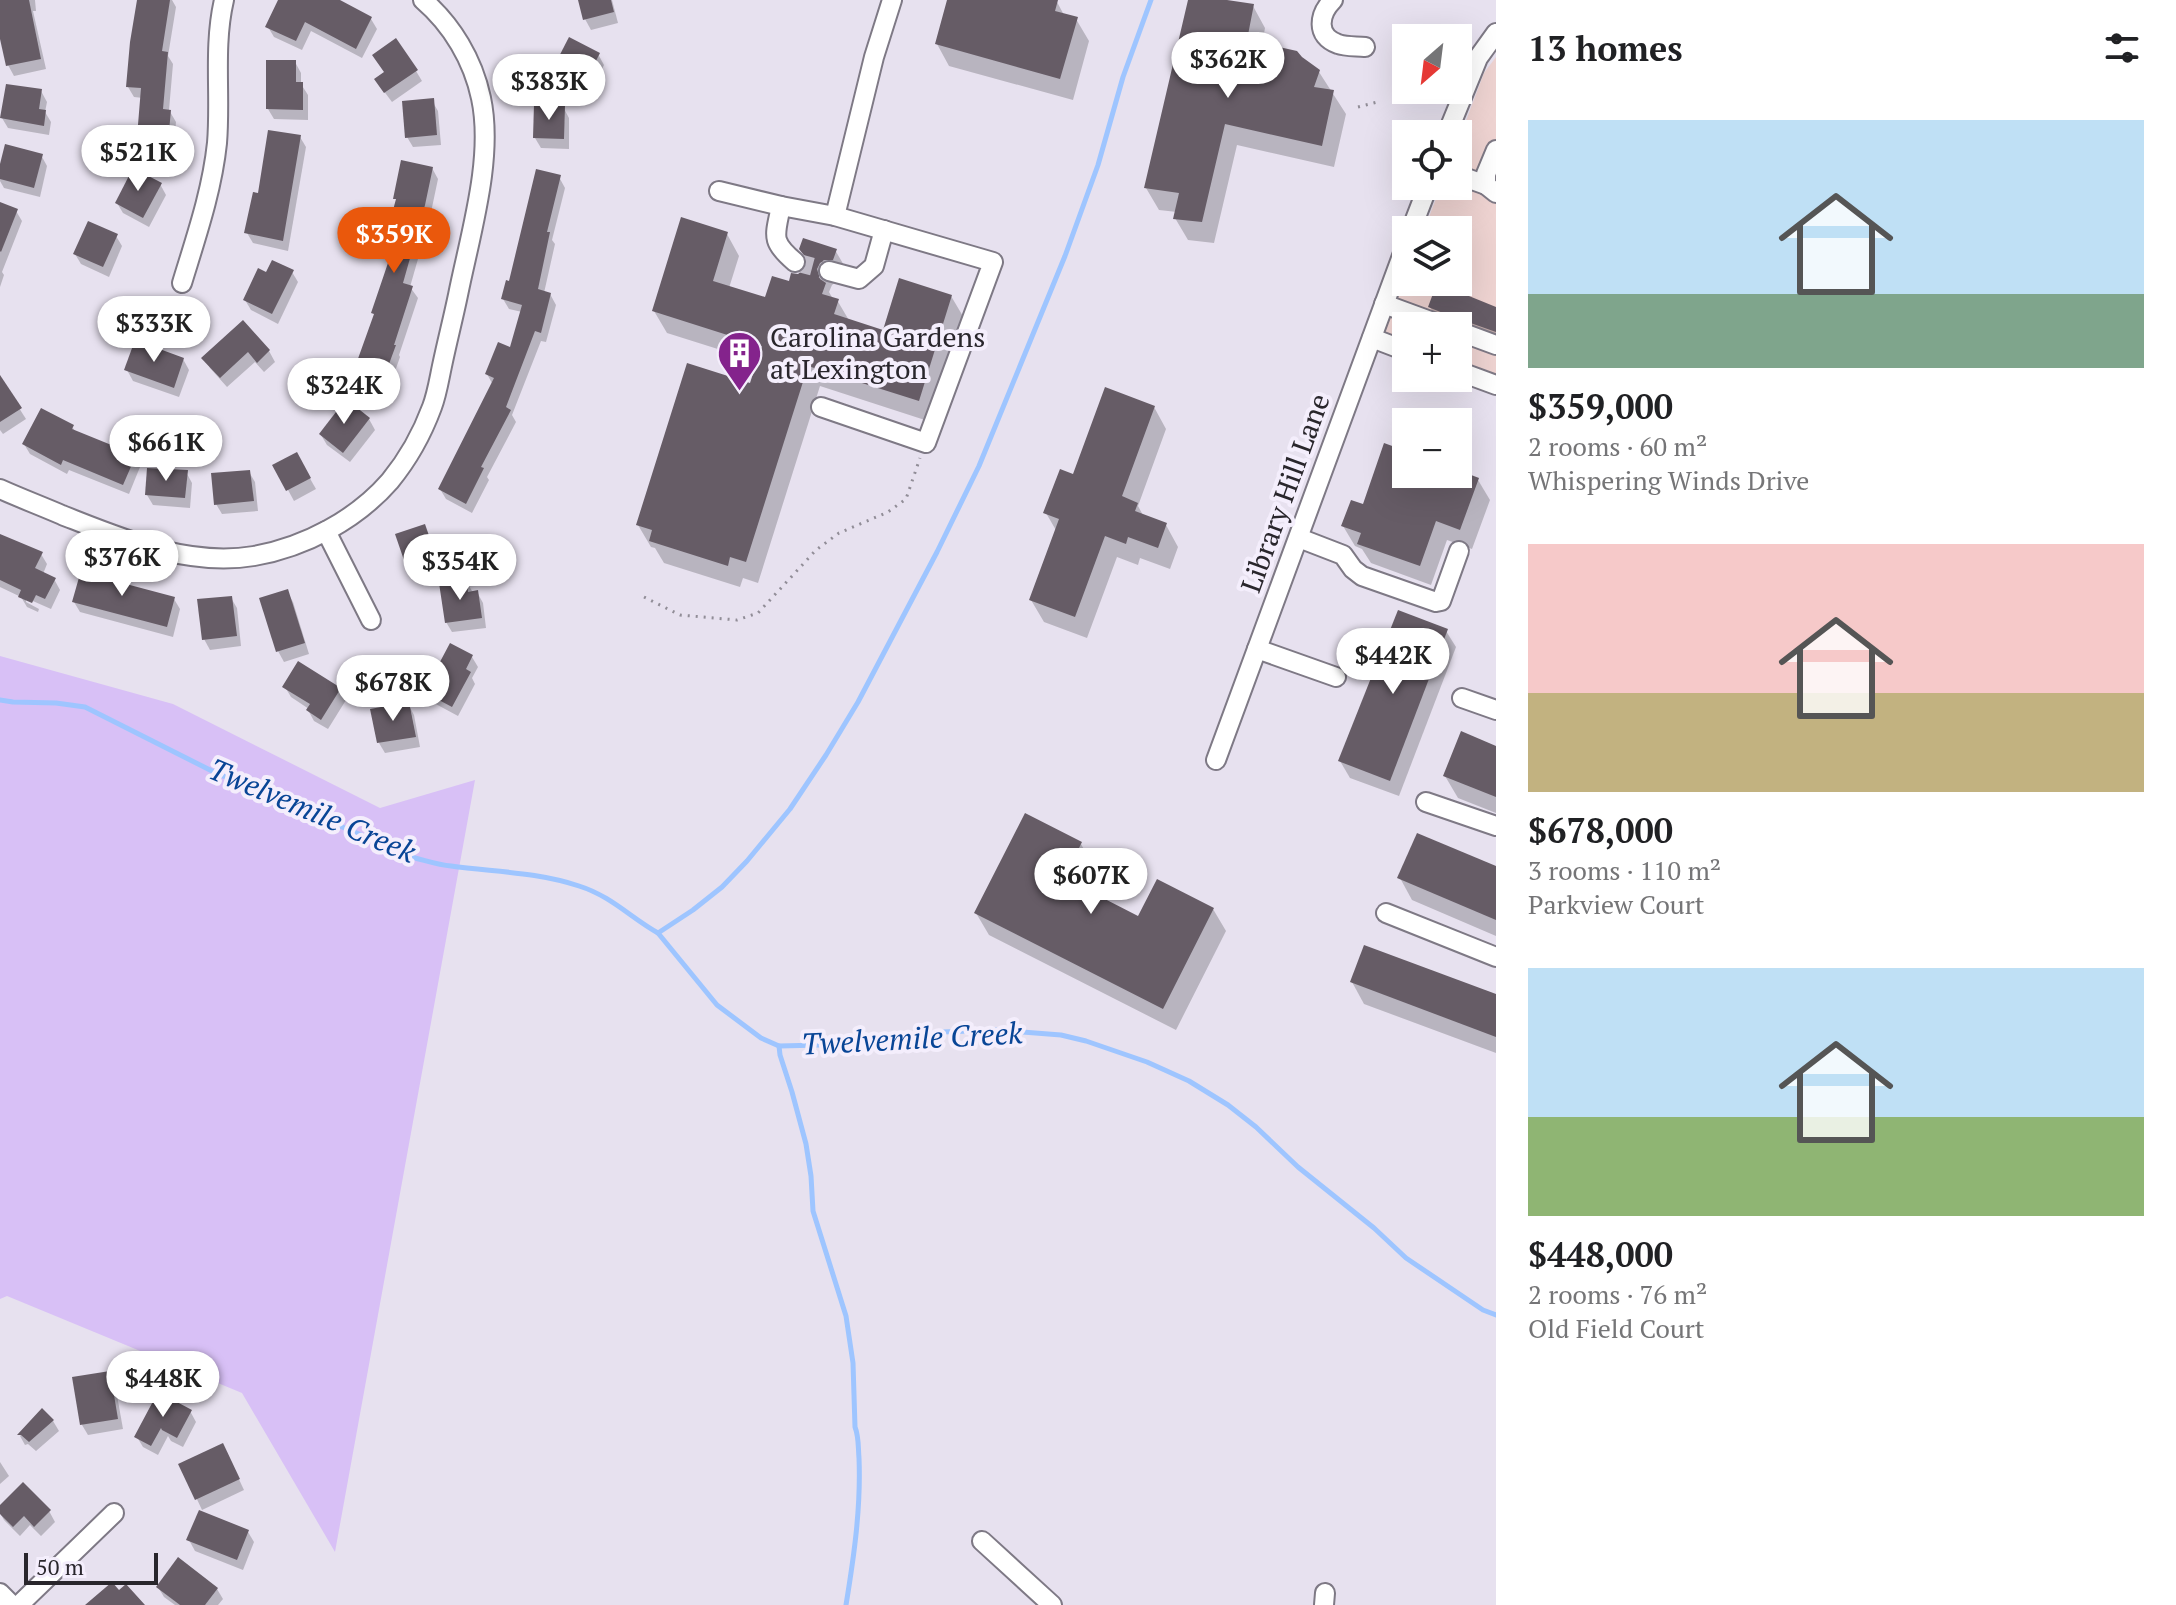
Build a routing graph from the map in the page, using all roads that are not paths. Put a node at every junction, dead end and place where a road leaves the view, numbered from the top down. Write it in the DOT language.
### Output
graph roads {
  1 [pos="224,0"];
  2 [pos="423,0"];
  3 [pos="892,0"];
  4 [pos="1333,0"];
  5 [pos="1494,41"];
  6 [pos="1365,47"];
  7 [pos="1452,120"];
  8 [pos="1496,150"];
  9 [pos="1472,181"];
  10 [pos="1491,189"];
  11 [pos="719,191"];
  12 [pos="781,206"];
  13 [pos="835,216"];
  14 [pos="884,230"];
  15 [pos="795,262"];
  16 [pos="829,271"];
  17 [pos="182,283"];
  18 [pos="1392,283"];
  19 [pos="1384,304"];
  20 [pos="1406,312"];
  21 [pos="1472,336"];
  22 [pos="1372,338"];
  23 [pos="1496,345"];
  24 [pos="1392,346"];
  25 [pos="1472,376"];
  26 [pos="1496,385"];
  27 [pos="821,407"];
  28 [pos="0,489"];
  29 [pos="326,531"];
  30 [pos="1299,538"];
  31 [pos="1459,551"];
  32 [pos="371,620"];
  33 [pos="1257,649"];
  34 [pos="1336,677"];
  35 [pos="1462,698"];
  36 [pos="1496,710"];
  37 [pos="1216,760"];
  38 [pos="1426,802"];
  39 [pos="1496,826"];
  40 [pos="1386,913"];
  41 [pos="1496,957"];
  42 [pos="114,1513"];
  43 [pos="982,1541"];
  44 [pos="0,1593"];
  45 [pos="12,1605"];
  46 [pos="19,1605"];
  47 [pos="1052,1605"];
  1 -- 17 [label="street"];
  2 -- 29 [label="street"];
  3 -- 13 [label="street"];
  4 -- 6 [label="street"];
  5 -- 7 [label="street"];
  8 -- 10 [label="street"];
  9 -- 10 [label="street"];
  11 -- 12 [label="street"];
  12 -- 13 [label="street"];
  12 -- 15 [label="street"];
  13 -- 14 [label="street"];
  14 -- 16 [label="street"];
  14 -- 27 [label="street"];
  18 -- 19 [label="street, Library Hill Lane"];
  19 -- 20 [label="street"];
  19 -- 22 [label="street, Library Hill Lane"];
  21 -- 23 [label="street"];
  22 -- 24 [label="street"];
  22 -- 30 [label="street, Library Hill Lane"];
  25 -- 26 [label="street"];
  28 -- 29 [label="street"];
  29 -- 32 [label="street"];
  30 -- 31 [label="street"];
  30 -- 33 [label="street, Library Hill Lane"];
  33 -- 34 [label="street"];
  33 -- 37 [label="street, Library Hill Lane"];
  35 -- 36 [label="street"];
  38 -- 39 [label="street"];
  40 -- 41 [label="street"];
  42 -- 46 [label="street"];
  43 -- 47 [label="street"];
  44 -- 45 [label="street"];
}
